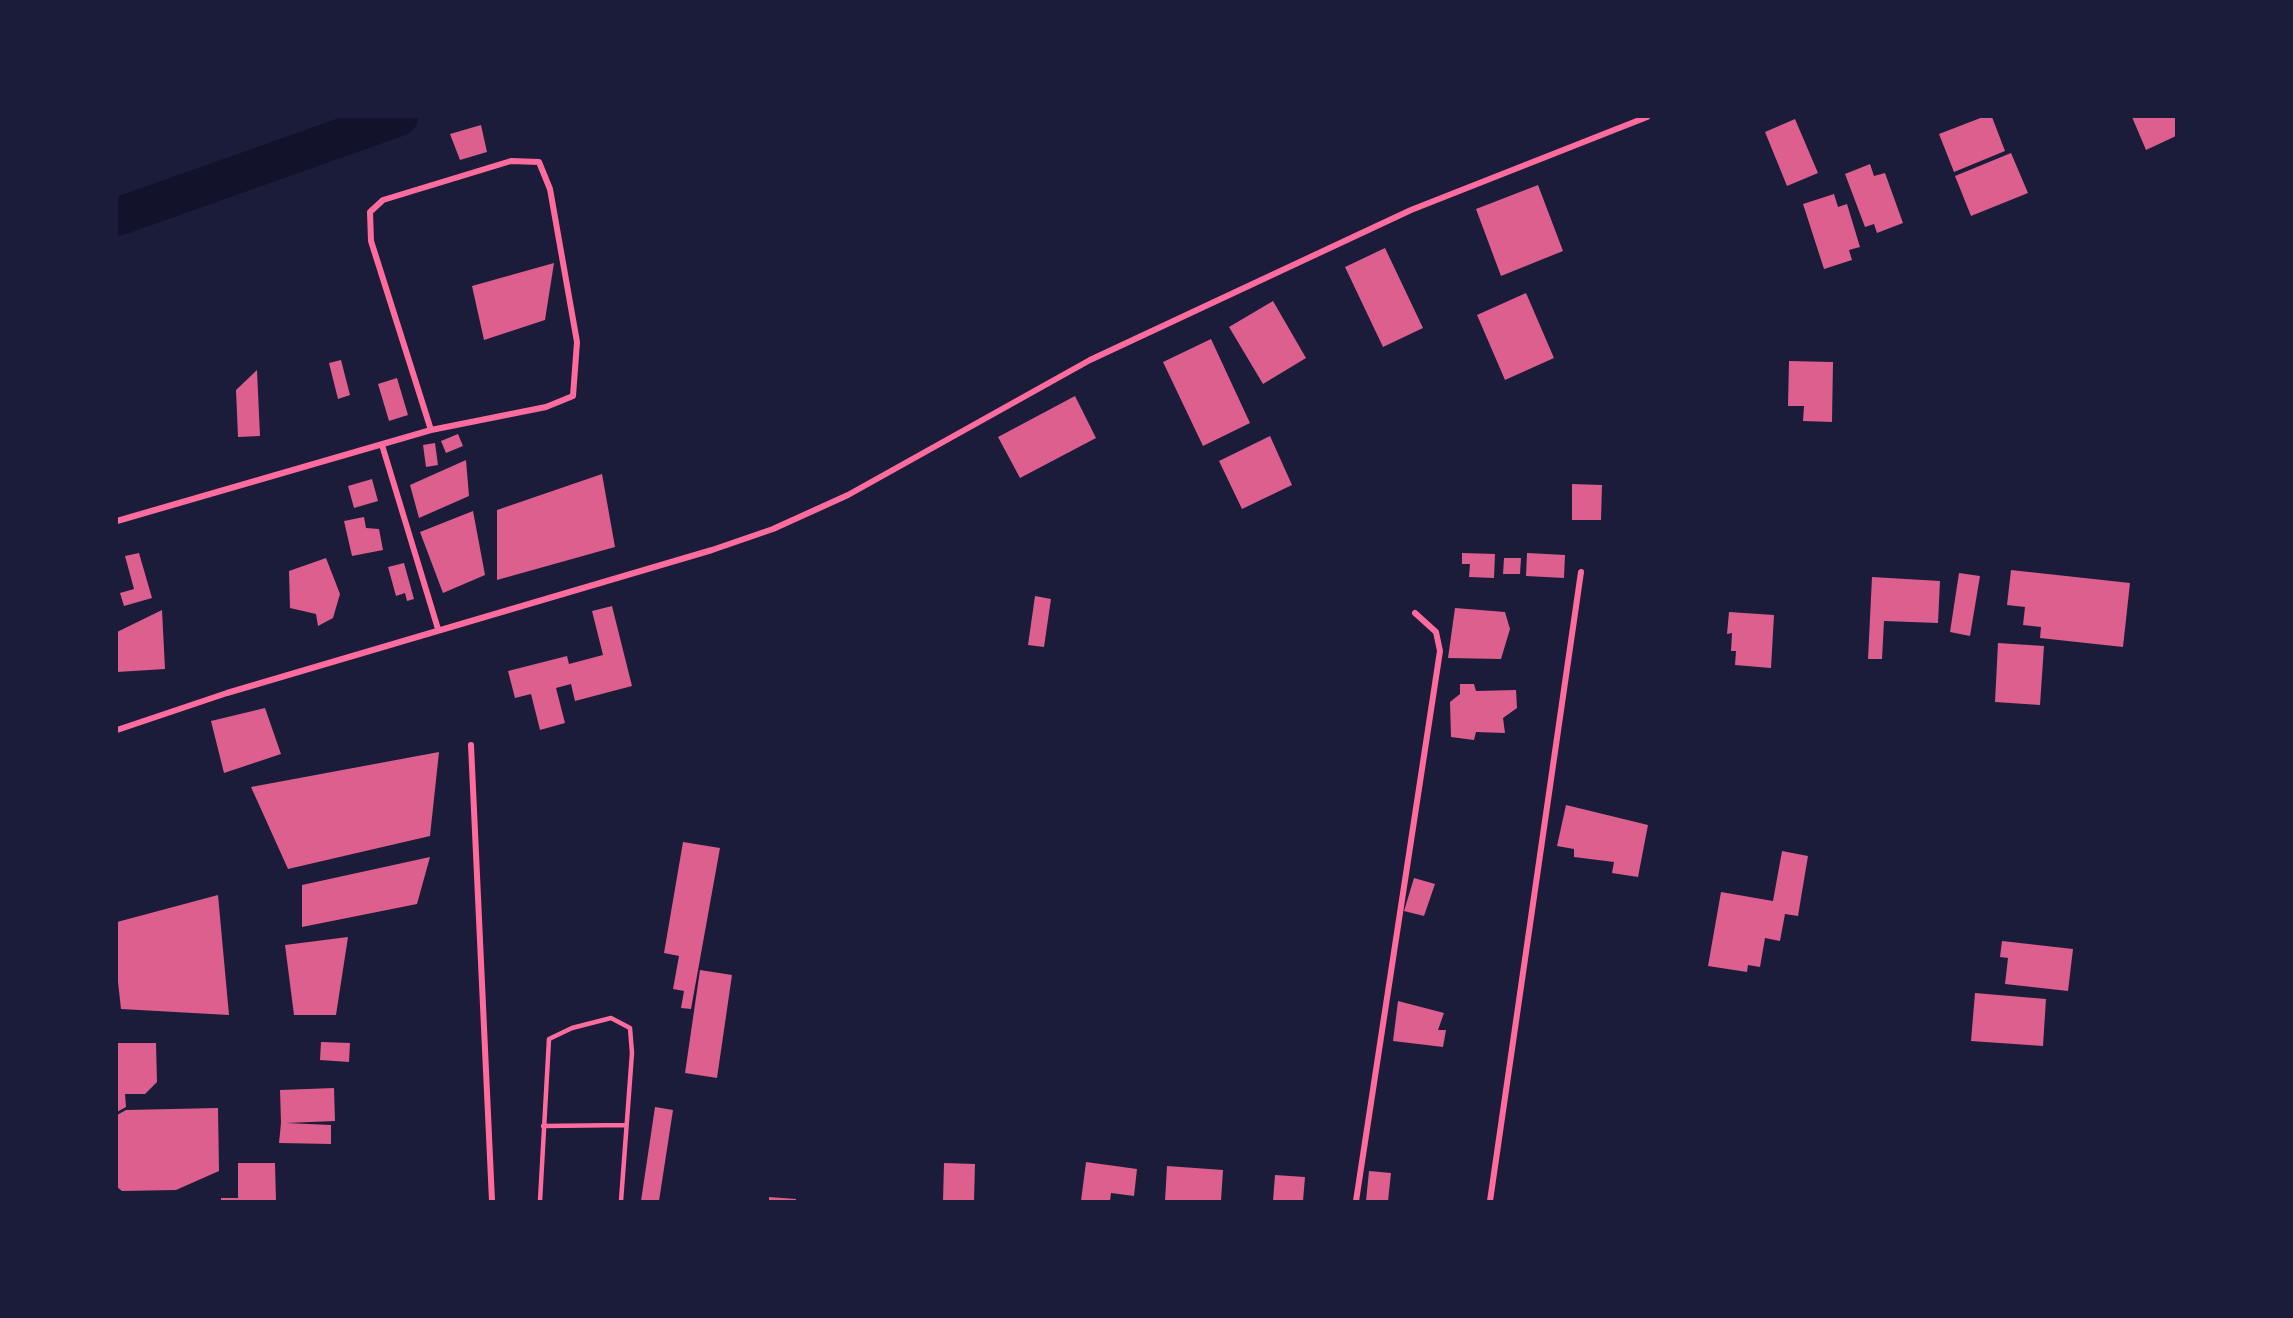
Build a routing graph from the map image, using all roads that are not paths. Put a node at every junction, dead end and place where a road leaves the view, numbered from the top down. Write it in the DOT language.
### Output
graph roads {
  1 [pos="1647,117"];
  2 [pos="431,430"];
  3 [pos="382,445"];
  4 [pos="117,521"];
  5 [pos="1581,572"];
  6 [pos="1415,613"];
  7 [pos="438,630"];
  8 [pos="117,730"];
  9 [pos="471,746"];
  10 [pos="626,1125"];
  11 [pos="543,1126"];
  12 [pos="492,1201"];
  13 [pos="540,1201"];
  14 [pos="621,1201"];
  15 [pos="1356,1201"];
  16 [pos="1490,1201"];
  1 -- 7 [label="street"];
  2 -- 2 [label="street"];
  2 -- 3 [label="street"];
  3 -- 4 [label="street"];
  3 -- 7 [label="street"];
  5 -- 16 [label="street"];
  6 -- 15 [label="street"];
  7 -- 8 [label="street"];
  9 -- 12 [label="street"];
  10 -- 11 [label="lane"];
  10 -- 11 [label="lane"];
  10 -- 14 [label="lane"];
  11 -- 13 [label="lane"];
}
